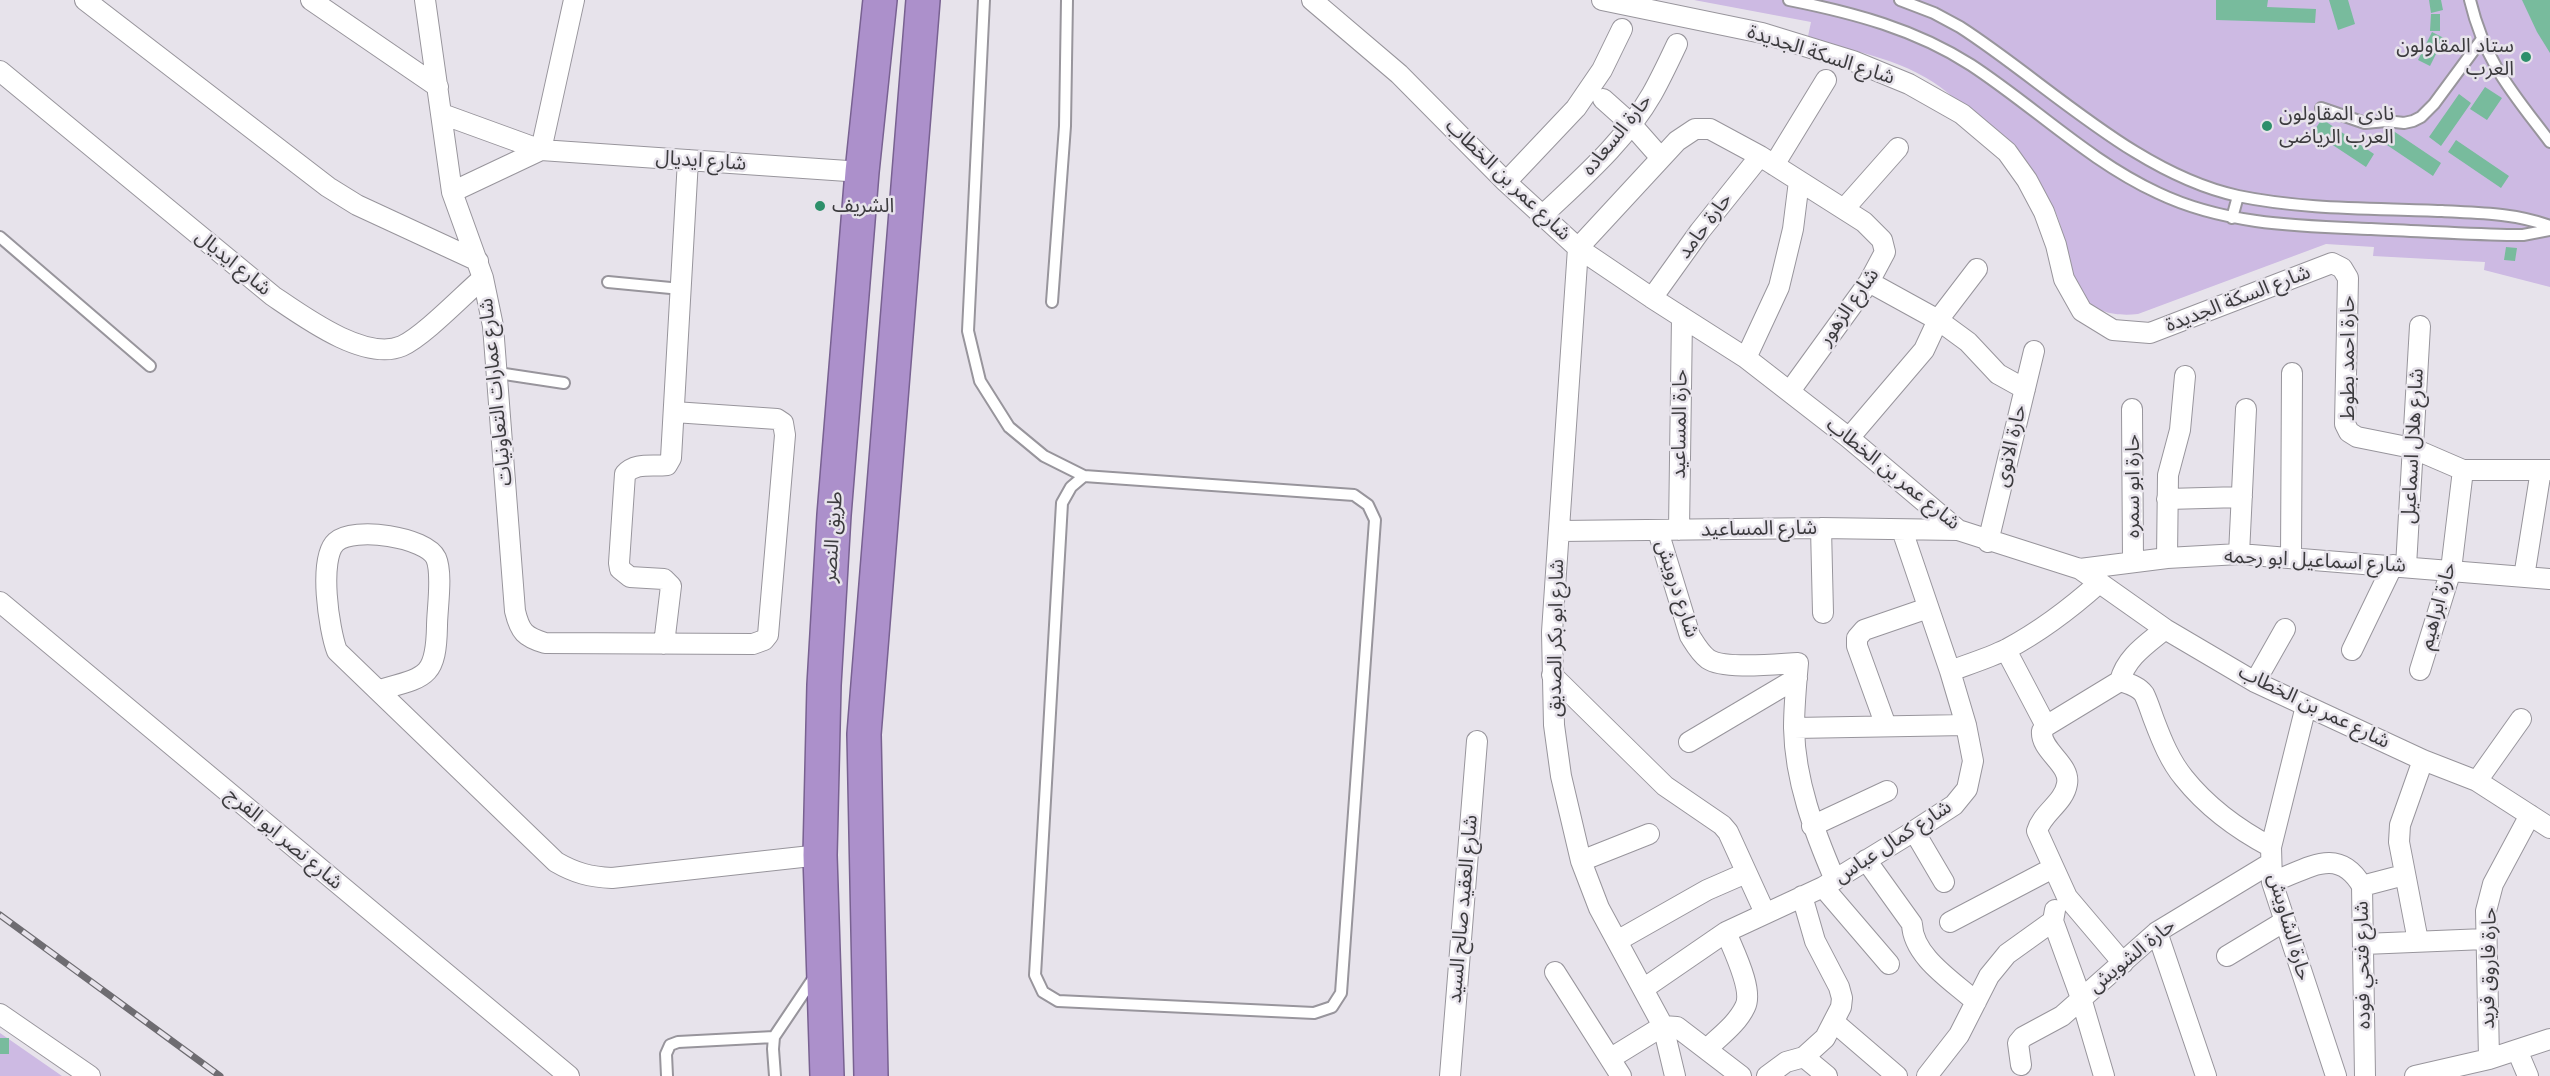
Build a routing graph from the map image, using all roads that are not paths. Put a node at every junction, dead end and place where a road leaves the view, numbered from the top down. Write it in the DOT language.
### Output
graph roads {
  1 [pos="85,0"];
  2 [pos="311,0"];
  3 [pos="425,0"];
  4 [pos="574,0"];
  5 [pos="880,0"];
  6 [pos="923,0"];
  7 [pos="984,0"];
  8 [pos="1067,0"];
  9 [pos="1312,0"];
  10 [pos="1602,0"];
  11 [pos="1789,0"];
  12 [pos="1900,0"];
  13 [pos="2470,0"];
  14 [pos="336,7"];
  15 [pos="1623,29"];
  16 [pos="2482,39"];
  17 [pos="1677,44"];
  18 [pos="0,71"];
  19 [pos="1826,80"];
  20 [pos="438,87"];
  21 [pos="1604,99"];
  22 [pos="2321,108"];
  23 [pos="442,114"];
  24 [pos="1630,124"];
  25 [pos="2550,142"];
  26 [pos="1898,148"];
  27 [pos="541,150"];
  28 [pos="1662,158"];
  29 [pos="688,160"];
  30 [pos="1767,160"];
  31 [pos="862,172"];
  32 [pos="1799,181"];
  33 [pos="1506,182"];
  34 [pos="452,192"];
  35 [pos="2238,196"];
  36 [pos="1844,209"];
  37 [pos="2474,213"];
  38 [pos="1544,215"];
  39 [pos="2232,218"];
  40 [pos="2550,228"];
  41 [pos="2471,234"];
  42 [pos="0,237"];
  43 [pos="1578,248"];
  44 [pos="2332,263"];
  45 [pos="481,269"];
  46 [pos="1977,269"];
  47 [pos="608,282"];
  48 [pos="1869,282"];
  49 [pos="681,289"];
  50 [pos="1652,298"];
  51 [pos="1052,302"];
  52 [pos="1682,317"];
  53 [pos="1938,320"];
  54 [pos="2420,326"];
  55 [pos="2034,351"];
  56 [pos="1746,358"];
  57 [pos="150,366"];
  58 [pos="498,373"];
  59 [pos="2292,373"];
  60 [pos="2185,376"];
  61 [pos="564,383"];
  62 [pos="2025,388"];
  63 [pos="1790,391"];
  64 [pos="2132,409"];
  65 [pos="2246,410"];
  66 [pos="674,412"];
  67 [pos="1849,438"];
  68 [pos="2412,448"];
  69 [pos="2463,470"];
  70 [pos="2545,470"];
  71 [pos="1084,476"];
  72 [pos="2242,497"];
  73 [pos="2167,499"];
  74 [pos="1821,528"];
  75 [pos="1679,530"];
  76 [pos="1902,530"];
  77 [pos="1958,530"];
  78 [pos="1560,531"];
  79 [pos="1658,531"];
  80 [pos="1988,542"];
  81 [pos="2239,554"];
  82 [pos="2167,558"];
  83 [pos="2291,558"];
  84 [pos="2133,562"];
  85 [pos="2400,566"];
  86 [pos="2080,569"];
  87 [pos="2451,570"];
  88 [pos="2524,576"];
  89 [pos="2550,579"];
  90 [pos="2099,583"];
  91 [pos="0,602"];
  92 [pos="1928,608"];
  93 [pos="1823,613"];
  94 [pos="2165,629"];
  95 [pos="2285,629"];
  96 [pos="664,644"];
  97 [pos="2006,650"];
  98 [pos="2352,650"];
  99 [pos="2420,670"];
  100 [pos="1797,671"];
  101 [pos="1950,671"];
  102 [pos="1552,675"];
  103 [pos="2120,681"];
  104 [pos="2255,682"];
  105 [pos="379,690"];
  106 [pos="2306,706"];
  107 [pos="2521,719"];
  108 [pos="1886,726"];
  109 [pos="1966,726"];
  110 [pos="2046,726"];
  111 [pos="1794,728"];
  112 [pos="1477,741"];
  113 [pos="1689,742"];
  114 [pos="2423,759"];
  115 [pos="2476,781"];
  116 [pos="1887,791"];
  117 [pos="2530,815"];
  118 [pos="1812,826"];
  119 [pos="2550,828"];
  120 [pos="1914,831"];
  121 [pos="1649,834"];
  122 [pos="820,855"];
  123 [pos="1866,860"];
  124 [pos="1581,861"];
  125 [pos="2271,864"];
  126 [pos="2053,868"];
  127 [pos="1746,873"];
  128 [pos="2404,875"];
  129 [pos="1944,882"];
  130 [pos="1829,883"];
  131 [pos="2362,886"];
  132 [pos="1803,896"];
  133 [pos="2067,897"];
  134 [pos="1765,913"];
  135 [pos="2053,921"];
  136 [pos="2285,921"];
  137 [pos="1950,922"];
  138 [pos="1726,932"];
  139 [pos="2157,932"];
  140 [pos="2485,939"];
  141 [pos="1617,941"];
  142 [pos="2418,941"];
  143 [pos="2364,944"];
  144 [pos="2227,956"];
  145 [pos="824,963"];
  146 [pos="2123,963"];
  147 [pos="1889,964"];
  148 [pos="1555,972"];
  149 [pos="1643,989"];
  150 [pos="2081,998"];
  151 [pos="1976,1002"];
  152 [pos="0,1014"];
  153 [pos="1834,1022"];
  154 [pos="1663,1026"];
  155 [pos="774,1037"];
  156 [pos="2550,1039"];
  157 [pos="1707,1048"];
  158 [pos="2517,1050"];
  159 [pos="1804,1057"];
  160 [pos="1611,1058"];
  161 [pos="2489,1059"];
  162 [pos="2021,1065"];
  163 [pos="90,1076"];
  164 [pos="569,1076"];
  165 [pos="667,1076"];
  166 [pos="775,1076"];
  167 [pos="827,1076"];
  168 [pos="871,1076"];
  169 [pos="1450,1076"];
  170 [pos="1621,1076"];
  171 [pos="1675,1076"];
  172 [pos="1741,1076"];
  173 [pos="1767,1076"];
  174 [pos="1827,1076"];
  175 [pos="1896,1076"];
  176 [pos="1927,1076"];
  177 [pos="2104,1076"];
  178 [pos="2206,1076"];
  179 [pos="2336,1076"];
  180 [pos="2365,1076"];
  181 [pos="2415,1076"];
  182 [pos="2528,1076"];
  1 -- 45 [label="street"];
  2 -- 14 [label="street"];
  3 -- 20 [label="street, شارع عمارات التعاونيات"];
  4 -- 27 [label="street"];
  5 -- 31 [label="highway, طريق النصر"];
  6 -- 168 [label="highway"];
  7 -- 71 [label="lane"];
  8 -- 51 [label="lane"];
  9 -- 33 [label="street, شارع عمر بن الخطاب"];
  10 -- 44 [label="street, شارع السكة الجديدة"];
  11 -- 39 [label="lane"];
  12 -- 35 [label="lane"];
  13 -- 16 [label="lane"];
  14 -- 20 [label="street"];
  15 -- 33 [label="street"];
  16 -- 22 [label="lane"];
  16 -- 25 [label="lane"];
  17 -- 24 [label="street, حارة السعاده"];
  18 -- 45 [label="street, شارع ايديال"];
  19 -- 30 [label="street, حارة حامد"];
  20 -- 23 [label="street, شارع عمارات التعاونيات"];
  21 -- 24 [label="street"];
  23 -- 27 [label="street, شارع ايديال"];
  23 -- 34 [label="street, شارع عمارات التعاونيات"];
  24 -- 28 [label="street"];
  24 -- 38 [label="street, حارة السعاده"];
  26 -- 36 [label="street"];
  27 -- 29 [label="street, شارع ايديال"];
  27 -- 34 [label="street, شارع ايديال"];
  28 -- 30 [label="street, شارع الزهور"];
  28 -- 43 [label="street, شارع الزهور"];
  29 -- 31 [label="street, شارع ايديال"];
  29 -- 49 [label="street"];
  30 -- 32 [label="street, شارع الزهور"];
  30 -- 50 [label="street, حارة حامد"];
  31 -- 122 [label="highway, طريق النصر"];
  32 -- 36 [label="street, شارع الزهور"];
  32 -- 56 [label="street"];
  33 -- 38 [label="street, شارع عمر بن الخطاب"];
  34 -- 45 [label="street, شارع عمارات التعاونيات"];
  35 -- 37 [label="lane"];
  35 -- 39 [label="lane"];
  36 -- 48 [label="street, شارع الزهور"];
  37 -- 40 [label="lane"];
  37 -- 41 [label="lane"];
  38 -- 43 [label="street, شارع عمر بن الخطاب"];
  39 -- 41 [label="lane"];
  40 -- 41 [label="lane"];
  42 -- 57 [label="lane"];
  43 -- 50 [label="street, شارع عمر بن الخطاب"];
  43 -- 78 [label="street, شارع ابو بكر الصديق"];
  44 -- 68 [label="street, حارة احمد بطوط"];
  45 -- 58 [label="street, شارع عمارات التعاونيات"];
  46 -- 53 [label="street"];
  47 -- 49 [label="lane"];
  48 -- 53 [label="street"];
  48 -- 63 [label="street, شارع الزهور"];
  49 -- 66 [label="street"];
  50 -- 52 [label="street, شارع عمر بن الخطاب"];
  52 -- 56 [label="street, شارع عمر بن الخطاب"];
  52 -- 75 [label="street, حارة المساعيد"];
  53 -- 62 [label="street"];
  53 -- 67 [label="street"];
  54 -- 68 [label="street, شارع هلال اسماعيل"];
  55 -- 62 [label="street, حارة الانوى"];
  56 -- 63 [label="street, شارع عمر بن الخطاب"];
  58 -- 61 [label="lane"];
  58 -- 96 [label="street, شارع عمارات التعاونيات"];
  59 -- 83 [label="street"];
  60 -- 73 [label="street"];
  62 -- 80 [label="street, حارة الانوى"];
  63 -- 67 [label="street, شارع عمر بن الخطاب"];
  64 -- 84 [label="street, حارة ابو سمره"];
  65 -- 72 [label="street"];
  66 -- 96 [label="street"];
  66 -- 96 [label="street"];
  67 -- 77 [label="street, شارع عمر بن الخطاب"];
  68 -- 69 [label="street, حارة احمد بطوط"];
  68 -- 85 [label="street, شارع هلال اسماعيل"];
  69 -- 70 [label="street, حارة احمد بطوط"];
  69 -- 87 [label="street, حارة ابراهيم"];
  70 -- 88 [label="street"];
  71 -- 71 [label="lane"];
  72 -- 73 [label="street"];
  72 -- 81 [label="street"];
  73 -- 82 [label="street"];
  74 -- 75 [label="street, شارع المساعيد"];
  74 -- 76 [label="street, شارع المساعيد"];
  74 -- 93 [label="street"];
  75 -- 79 [label="street, شارع المساعيد"];
  76 -- 77 [label="street, شارع المساعيد"];
  76 -- 92 [label="street, شارع كمال عباس"];
  77 -- 80 [label="street, شارع عمر بن الخطاب"];
  78 -- 79 [label="street, شارع المساعيد"];
  78 -- 102 [label="street, شارع ابو بكر الصديق"];
  79 -- 100 [label="street, شارع درويش"];
  80 -- 86 [label="street, شارع عمر بن الخطاب"];
  81 -- 82 [label="street, شارع اسماعيل ابو رحمه"];
  81 -- 83 [label="street, شارع اسماعيل ابو رحمه"];
  82 -- 84 [label="street, شارع اسماعيل ابو رحمه"];
  83 -- 85 [label="street, شارع اسماعيل ابو رحمه"];
  84 -- 86 [label="street, شارع اسماعيل ابو رحمه"];
  85 -- 87 [label="street, شارع اسماعيل ابو رحمه"];
  85 -- 98 [label="street"];
  86 -- 90 [label="street, شارع عمر بن الخطاب"];
  87 -- 88 [label="street, شارع اسماعيل ابو رحمه"];
  87 -- 99 [label="street, حارة ابراهيم"];
  88 -- 89 [label="street, شارع اسماعيل ابو رحمه"];
  90 -- 94 [label="street, شارع عمر بن الخطاب"];
  90 -- 97 [label="street"];
  91 -- 164 [label="street, شارع نصر ابو الفرج"];
  92 -- 101 [label="street, شارع كمال عباس"];
  92 -- 108 [label="street"];
  94 -- 103 [label="street"];
  94 -- 104 [label="street, شارع عمر بن الخطاب"];
  95 -- 104 [label="street"];
  97 -- 101 [label="street"];
  97 -- 110 [label="street"];
  100 -- 111 [label="street"];
  100 -- 113 [label="street"];
  101 -- 109 [label="street, شارع كمال عباس"];
  102 -- 124 [label="street, شارع ابو بكر الصديق"];
  102 -- 127 [label="street"];
  103 -- 110 [label="street"];
  103 -- 125 [label="street"];
  104 -- 106 [label="street, شارع عمر بن الخطاب"];
  105 -- 105 [label="street"];
  105 -- 122 [label="street"];
  106 -- 114 [label="street, شارع عمر بن الخطاب"];
  106 -- 125 [label="street, حارة الشاويش"];
  107 -- 115 [label="street"];
  108 -- 109 [label="street"];
  108 -- 111 [label="street"];
  109 -- 120 [label="street, شارع كمال عباس"];
  110 -- 126 [label="street"];
  111 -- 118 [label="street"];
  112 -- 169 [label="street, شارع العقيد صالح السيد"];
  114 -- 115 [label="street, شارع عمر بن الخطاب"];
  114 -- 128 [label="street"];
  115 -- 117 [label="street, شارع عمر بن الخطاب"];
  116 -- 118 [label="street"];
  117 -- 119 [label="street, شارع عمر بن الخطاب"];
  117 -- 140 [label="street, حارة فاروق فريد"];
  118 -- 130 [label="street"];
  120 -- 123 [label="street, شارع كمال عباس"];
  120 -- 129 [label="street"];
  121 -- 124 [label="street"];
  122 -- 145 [label="highway, طريق النصر"];
  123 -- 130 [label="street, شارع كمال عباس"];
  123 -- 151 [label="street"];
  124 -- 141 [label="street, شارع ابو بكر الصديق"];
  125 -- 131 [label="street, شارع فتحي فوده"];
  125 -- 136 [label="street, حارة الشاويش"];
  125 -- 139 [label="street, حارة الشويش"];
  126 -- 133 [label="street"];
  126 -- 137 [label="street"];
  127 -- 134 [label="street"];
  127 -- 141 [label="street"];
  128 -- 131 [label="street"];
  128 -- 142 [label="street"];
  130 -- 132 [label="street, شارع كمال عباس"];
  130 -- 147 [label="street"];
  131 -- 143 [label="street, شارع فتحي فوده"];
  132 -- 134 [label="street, شارع كمال عباس"];
  132 -- 153 [label="street"];
  133 -- 135 [label="street"];
  133 -- 146 [label="street"];
  134 -- 138 [label="street, شارع كمال عباس"];
  135 -- 150 [label="street"];
  135 -- 151 [label="street"];
  136 -- 144 [label="street"];
  136 -- 179 [label="street, حارة الشاويش"];
  138 -- 149 [label="street, شارع كمال عباس"];
  138 -- 157 [label="street"];
  139 -- 146 [label="street, حارة الشويش"];
  139 -- 178 [label="street"];
  140 -- 142 [label="street"];
  140 -- 161 [label="street, حارة فاروق فريد"];
  141 -- 149 [label="street, شارع ابو بكر الصديق"];
  142 -- 143 [label="street"];
  143 -- 180 [label="street, شارع فتحي فوده"];
  145 -- 155 [label="lane"];
  145 -- 167 [label="highway, طريق النصر"];
  146 -- 150 [label="street, حارة الشويش"];
  148 -- 160 [label="street"];
  149 -- 154 [label="street, شارع ابو بكر الصديق"];
  150 -- 162 [label="street, حارة الشويش"];
  150 -- 177 [label="street"];
  151 -- 176 [label="street"];
  152 -- 163 [label="street"];
  153 -- 159 [label="street"];
  153 -- 175 [label="street"];
  154 -- 157 [label="street"];
  154 -- 160 [label="street"];
  154 -- 171 [label="street, شارع ابو بكر الصديق"];
  155 -- 165 [label="lane"];
  155 -- 166 [label="lane"];
  156 -- 158 [label="street"];
  157 -- 172 [label="street"];
  158 -- 161 [label="street"];
  158 -- 182 [label="street"];
  159 -- 173 [label="street"];
  159 -- 174 [label="street"];
  160 -- 170 [label="street"];
  161 -- 181 [label="street"];
}
